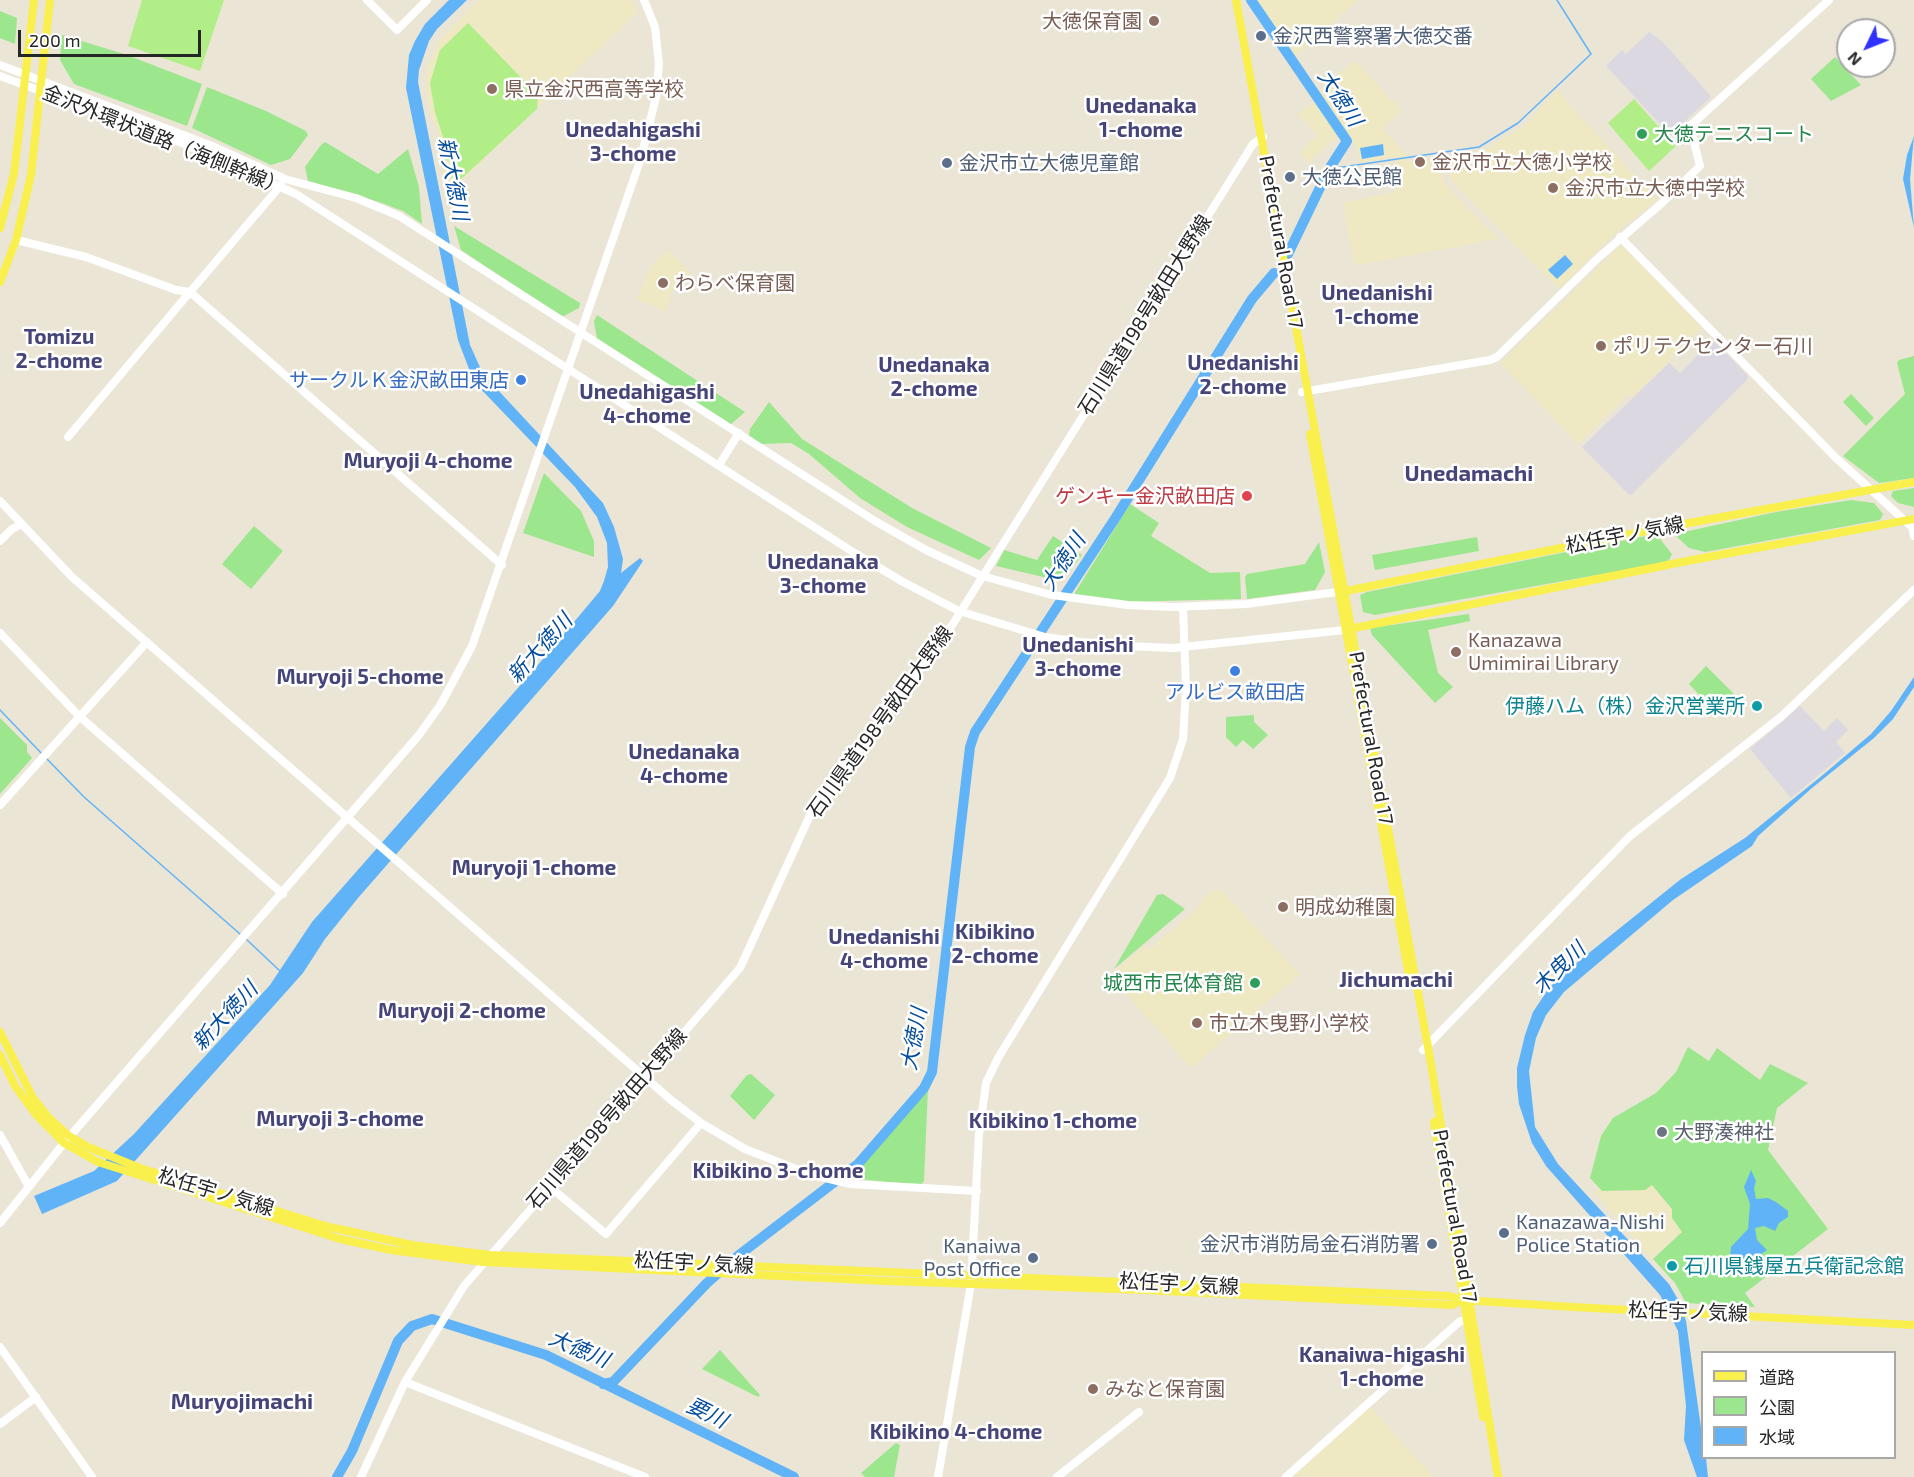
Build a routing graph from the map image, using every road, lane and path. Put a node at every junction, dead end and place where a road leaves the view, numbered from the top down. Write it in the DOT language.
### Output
graph roads {
  1 [pos="34,0"];
  2 [pos="51,0"];
  3 [pos="367,0"];
  4 [pos="427,0"];
  5 [pos="644,0"];
  6 [pos="1231,0"];
  7 [pos="1236,0"];
  8 [pos="1829,0"];
  9 [pos="0,65"];
  10 [pos="26,74"];
  11 [pos="0,76"];
  12 [pos="41,80"];
  13 [pos="24,85"];
  14 [pos="40,90"];
  15 [pos="1260,139"];
  16 [pos="285,179"];
  17 [pos="279,186"];
  18 [pos="0,228"];
  19 [pos="1620,237"];
  20 [pos="16,240"];
  21 [pos="0,282"];
  22 [pos="190,292"];
  23 [pos="581,332"];
  24 [pos="568,368"];
  25 [pos="1305,391"];
  26 [pos="739,433"];
  27 [pos="68,437"];
  28 [pos="721,467"];
  29 [pos="1914,482"];
  30 [pos="1872,488"];
  31 [pos="0,501"];
  32 [pos="1909,520"];
  33 [pos="22,524"];
  34 [pos="1914,536"];
  35 [pos="0,541"];
  36 [pos="502,565"];
  37 [pos="982,576"];
  38 [pos="1914,590"];
  39 [pos="1341,592"];
  40 [pos="1183,607"];
  41 [pos="959,611"];
  42 [pos="1348,629"];
  43 [pos="0,633"];
  44 [pos="147,642"];
  45 [pos="1184,646"];
  46 [pos="79,716"];
  47 [pos="0,805"];
  48 [pos="347,819"];
  49 [pos="283,894"];
  50 [pos="0,1032"];
  51 [pos="1425,1048"];
  52 [pos="0,1055"];
  53 [pos="645,1076"];
  54 [pos="701,1123"];
  55 [pos="0,1135"];
  56 [pos="66,1139"];
  57 [pos="137,1172"];
  58 [pos="549,1186"];
  59 [pos="29,1187"];
  60 [pos="976,1191"];
  61 [pos="0,1223"];
  62 [pos="490,1254"];
  63 [pos="483,1262"];
  64 [pos="698,1268"];
  65 [pos="972,1280"];
  66 [pos="1466,1300"];
  67 [pos="1469,1317"];
  68 [pos="1914,1325"];
  69 [pos="0,1347"];
  70 [pos="405,1382"];
  71 [pos="36,1397"];
  72 [pos="1138,1412"];
  73 [pos="0,1424"];
  74 [pos="92,1477"];
  75 [pos="361,1477"];
  76 [pos="645,1477"];
  77 [pos="938,1477"];
  78 [pos="1057,1477"];
  79 [pos="1286,1477"];
  80 [pos="1492,1477"];
  81 [pos="1498,1477"];
  1 -- 10 [label="main road"];
  2 -- 12 [label="main road"];
  3 -- 4 [label="street"];
  5 -- 23 [label="street"];
  6 -- 15 [label="main road, Prefectural Road 17"];
  7 -- 15 [label="main road, Prefectural Road 17"];
  8 -- 19 [label="street"];
  9 -- 10 [label="street, 金沢外環状道路（海側幹線）"];
  10 -- 12 [label="street, 金沢外環状道路（海側幹線）"];
  10 -- 13 [label="main road"];
  11 -- 13 [label="street, 金沢外環状道路（海側幹線）"];
  12 -- 14 [label="main road"];
  12 -- 16 [label="street, 金沢外環状道路（海側幹線）"];
  13 -- 14 [label="street, 金沢外環状道路（海側幹線）"];
  13 -- 18 [label="main road"];
  14 -- 17 [label="street, 金沢外環状道路（海側幹線）"];
  14 -- 20 [label="main road"];
  15 -- 25 [label="main road, Prefectural Road 17"];
  15 -- 37 [label="street, 石川県道198号畝田大野線"];
  16 -- 17 [label="street"];
  16 -- 23 [label="street, 金沢外環状道路（海側幹線）"];
  17 -- 22 [label="street"];
  17 -- 24 [label="street, 金沢外環状道路（海側幹線）"];
  19 -- 25 [label="street"];
  19 -- 30 [label="street"];
  20 -- 21 [label="main road"];
  20 -- 22 [label="street"];
  22 -- 27 [label="street"];
  22 -- 36 [label="street"];
  23 -- 24 [label="street"];
  23 -- 26 [label="street"];
  24 -- 28 [label="street"];
  24 -- 36 [label="street"];
  25 -- 39 [label="main road, Prefectural Road 17"];
  26 -- 28 [label="street"];
  26 -- 37 [label="street"];
  28 -- 41 [label="street"];
  29 -- 30 [label="main road, 松任宇ノ気線"];
  30 -- 32 [label="street"];
  30 -- 39 [label="main road, 松任宇ノ気線"];
  31 -- 33 [label="street"];
  32 -- 34 [label="street"];
  32 -- 42 [label="main road, 松任宇ノ気線"];
  33 -- 35 [label="street"];
  33 -- 44 [label="street"];
  36 -- 48 [label="street"];
  37 -- 40 [label="street"];
  37 -- 41 [label="street, 石川県道198号畝田大野線"];
  38 -- 51 [label="street"];
  39 -- 40 [label="street"];
  39 -- 42 [label="main road, Prefectural Road 17"];
  40 -- 45 [label="street"];
  41 -- 45 [label="street"];
  41 -- 53 [label="street, 石川県道198号畝田大野線"];
  42 -- 45 [label="street"];
  42 -- 51 [label="main road, Prefectural Road 17"];
  43 -- 46 [label="street"];
  44 -- 46 [label="street"];
  44 -- 48 [label="street"];
  45 -- 60 [label="street"];
  46 -- 47 [label="street"];
  46 -- 49 [label="street"];
  48 -- 49 [label="street"];
  48 -- 53 [label="street"];
  49 -- 56 [label="street"];
  50 -- 56 [label="main road, 松任宇ノ気線"];
  51 -- 66 [label="main road, Prefectural Road 17"];
  52 -- 56 [label="main road, 松任宇ノ気線"];
  53 -- 54 [label="street"];
  53 -- 58 [label="street, 石川県道198号畝田大野線"];
  54 -- 58 [label="street"];
  54 -- 60 [label="street"];
  55 -- 59 [label="street"];
  56 -- 57 [label="main road, 松任宇ノ気線"];
  56 -- 59 [label="street"];
  57 -- 62 [label="main road, 松任宇ノ気線"];
  57 -- 63 [label="main road, 松任宇ノ気線"];
  58 -- 62 [label="street, 石川県道198号畝田大野線"];
  59 -- 61 [label="street"];
  60 -- 65 [label="street"];
  62 -- 63 [label="street, 石川県道198号畝田大野線"];
  62 -- 64 [label="main road, 松任宇ノ気線"];
  63 -- 64 [label="main road, 松任宇ノ気線"];
  63 -- 70 [label="street, 石川県道198号畝田大野線"];
  64 -- 65 [label="main road, 松任宇ノ気線"];
  64 -- 65 [label="main road, 松任宇ノ気線"];
  65 -- 66 [label="main road, 松任宇ノ気線"];
  65 -- 77 [label="street"];
  66 -- 67 [label="main road, Prefectural Road 17"];
  66 -- 68 [label="main road, 松任宇ノ気線"];
  67 -- 79 [label="street"];
  67 -- 80 [label="main road, Prefectural Road 17"];
  67 -- 81 [label="main road, Prefectural Road 17"];
  69 -- 71 [label="street"];
  70 -- 75 [label="street"];
  70 -- 76 [label="street"];
  71 -- 73 [label="street"];
  71 -- 74 [label="street"];
  72 -- 78 [label="street"];
}
